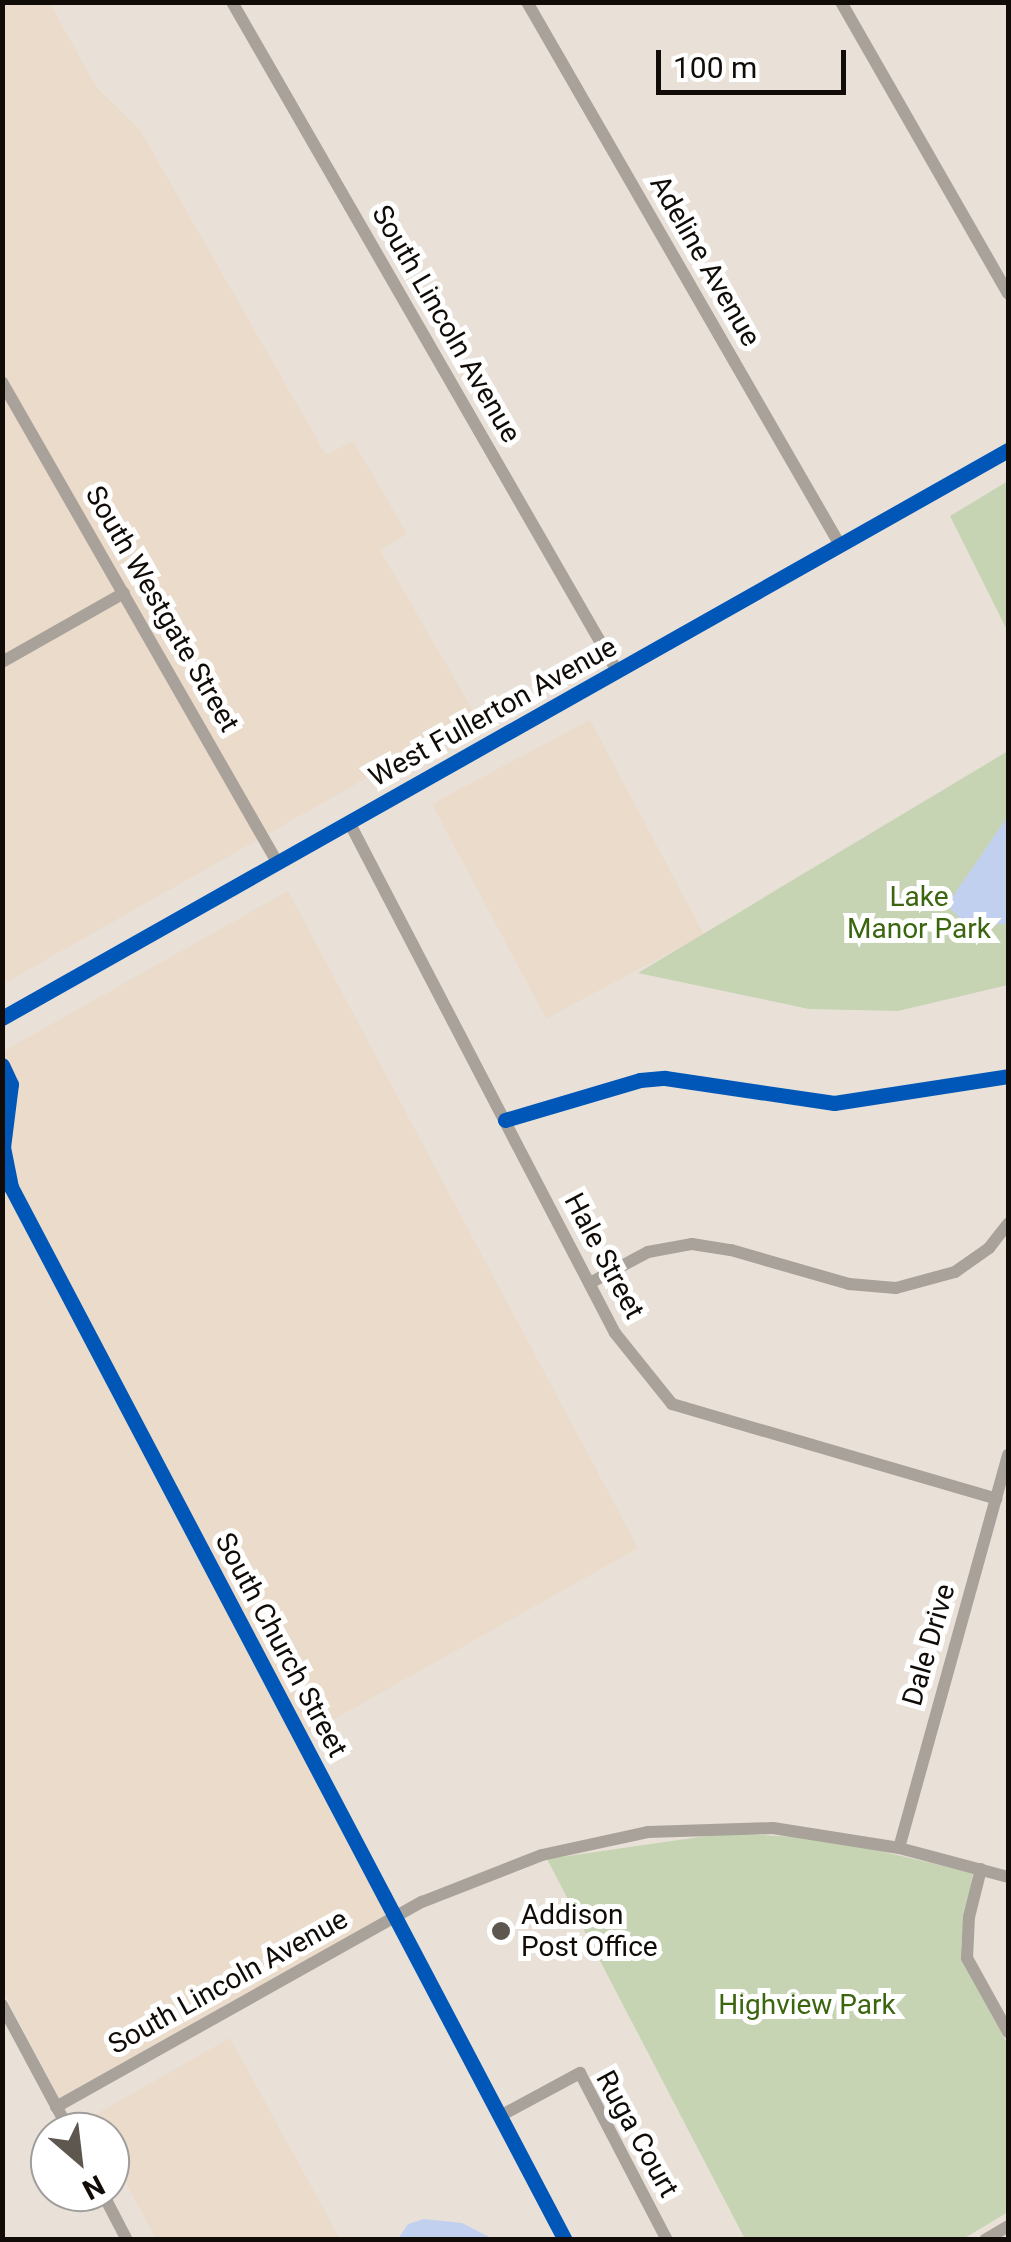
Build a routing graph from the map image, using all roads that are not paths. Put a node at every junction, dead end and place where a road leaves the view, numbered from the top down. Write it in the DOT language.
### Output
graph roads {
  1 [pos="232,2"];
  2 [pos="527,2"];
  3 [pos="840,2"];
  4 [pos="1008,294"];
  5 [pos="2,382"];
  6 [pos="8,404"];
  7 [pos="1008,450"];
  8 [pos="840,545"];
  9 [pos="124,593"];
  10 [pos="2,662"];
  11 [pos="617,671"];
  12 [pos="349,822"];
  13 [pos="276,862"];
  14 [pos="2,1018"];
  15 [pos="2,1064"];
  16 [pos="1008,1077"];
  17 [pos="504,1120"];
  18 [pos="1008,1224"];
  19 [pos="590,1283"];
  20 [pos="1008,1455"];
  21 [pos="996,1499"];
  22 [pos="899,1848"];
  23 [pos="980,1870"];
  24 [pos="1008,1877"];
  25 [pos="396,1916"];
  26 [pos="2,2005"];
  27 [pos="1008,2032"];
  28 [pos="56,2107"];
  29 [pos="59,2112"];
  30 [pos="500,2116"];
  31 [pos="112,2212"];
  32 [pos="1005,2232"];
  33 [pos="127,2240"];
  34 [pos="565,2240"];
  35 [pos="667,2240"];
  36 [pos="985,2240"];
  1 -- 11 [label="street, South Lincoln Avenue"];
  2 -- 8 [label="street, Adeline Avenue"];
  3 -- 4 [label="street"];
  5 -- 6 [label="street, South Westgate Street"];
  6 -- 9 [label="street, South Westgate Street"];
  7 -- 8 [label="street, West Fullerton Avenue"];
  8 -- 11 [label="street, West Fullerton Avenue"];
  9 -- 10 [label="street"];
  9 -- 13 [label="street, South Westgate Street"];
  11 -- 12 [label="street, West Fullerton Avenue"];
  12 -- 13 [label="street, West Fullerton Avenue"];
  12 -- 17 [label="street, Hale Street"];
  13 -- 14 [label="street, West Fullerton Avenue"];
  15 -- 25 [label="street, South Church Street"];
  16 -- 17 [label="street"];
  17 -- 19 [label="street, Hale Street"];
  18 -- 19 [label="street"];
  19 -- 21 [label="street, Hale Street"];
  20 -- 21 [label="street, Dale Drive"];
  21 -- 22 [label="street, Dale Drive"];
  22 -- 23 [label="street, South Lincoln Avenue"];
  22 -- 25 [label="street, South Lincoln Avenue"];
  23 -- 24 [label="street, South Lincoln Avenue"];
  23 -- 27 [label="street"];
  25 -- 28 [label="street, South Lincoln Avenue"];
  25 -- 30 [label="street, South Church Street"];
  26 -- 28 [label="street"];
  28 -- 29 [label="street"];
  30 -- 34 [label="street, South Church Street"];
  30 -- 35 [label="street, Ruga Court"];
  31 -- 33 [label="street"];
  32 -- 36 [label="street"];
}
